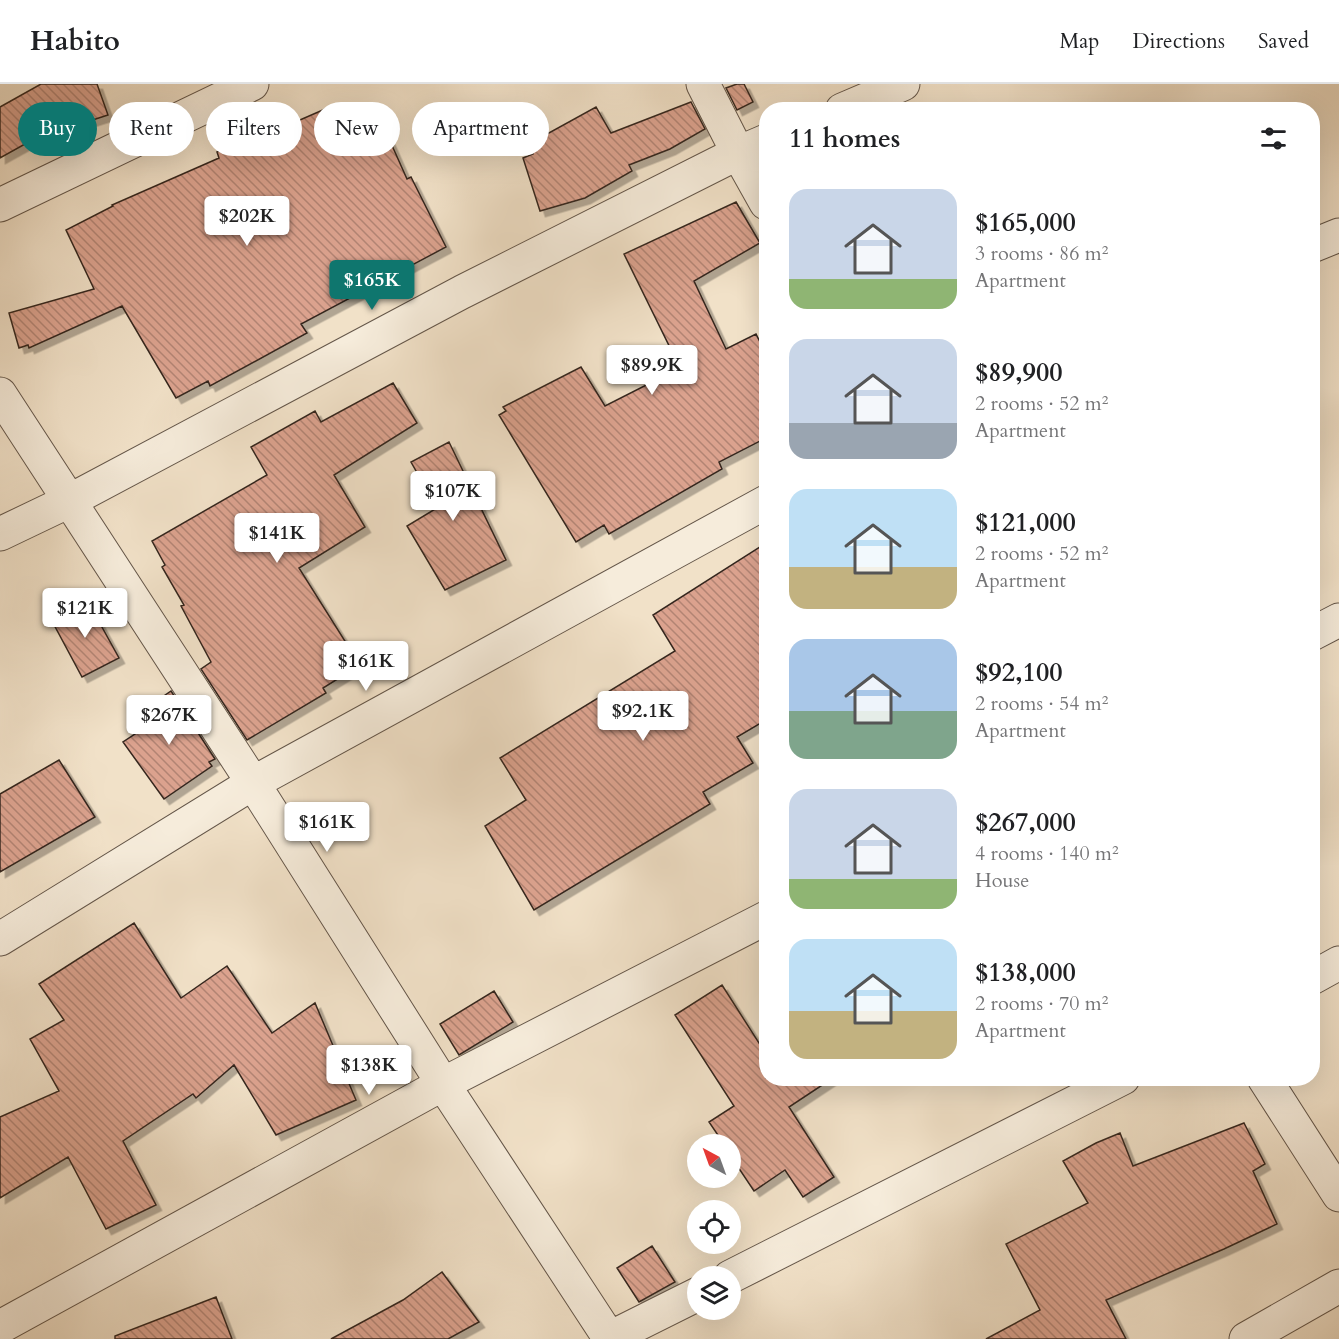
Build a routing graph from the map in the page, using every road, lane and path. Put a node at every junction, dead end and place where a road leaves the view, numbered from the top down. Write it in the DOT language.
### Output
graph roads {
  1 [pos="252,84"];
  2 [pos="703,84"];
  3 [pos="903,84"];
  4 [pos="861,102"];
  5 [pos="752,147"];
  6 [pos="759,175"];
  7 [pos="0,205"];
  8 [pos="1339,235"];
  9 [pos="1320,243"];
  10 [pos="0,394"];
  11 [pos="69,501"];
  12 [pos="759,506"];
  13 [pos="0,534"];
  14 [pos="1339,620"];
  15 [pos="1320,630"];
  16 [pos="253,783"];
  17 [pos="759,922"];
  18 [pos="0,939"];
  19 [pos="1339,963"];
  20 [pos="1320,974"];
  21 [pos="443,1084"];
  22 [pos="1107,1086"];
  23 [pos="1269,1086"];
  24 [pos="1339,1195"];
  25 [pos="741,1271"];
  26 [pos="1339,1286"];
  27 [pos="687,1300"];
  28 [pos="0,1327"];
  29 [pos="609,1339"];
  30 [pos="1246,1339"];
  1 -- 7 [label="street"];
  2 -- 5 [label="street"];
  3 -- 4 [label="street"];
  5 -- 6 [label="street"];
  5 -- 11 [label="street"];
  8 -- 9 [label="street"];
  10 -- 11 [label="street"];
  11 -- 13 [label="street"];
  11 -- 16 [label="street"];
  12 -- 16 [label="street"];
  14 -- 15 [label="street"];
  16 -- 18 [label="street"];
  16 -- 21 [label="street"];
  17 -- 21 [label="street"];
  19 -- 20 [label="street"];
  21 -- 28 [label="street"];
  21 -- 29 [label="street"];
  22 -- 25 [label="street"];
  23 -- 24 [label="street"];
  26 -- 30 [label="street"];
  27 -- 29 [label="street"];
}
